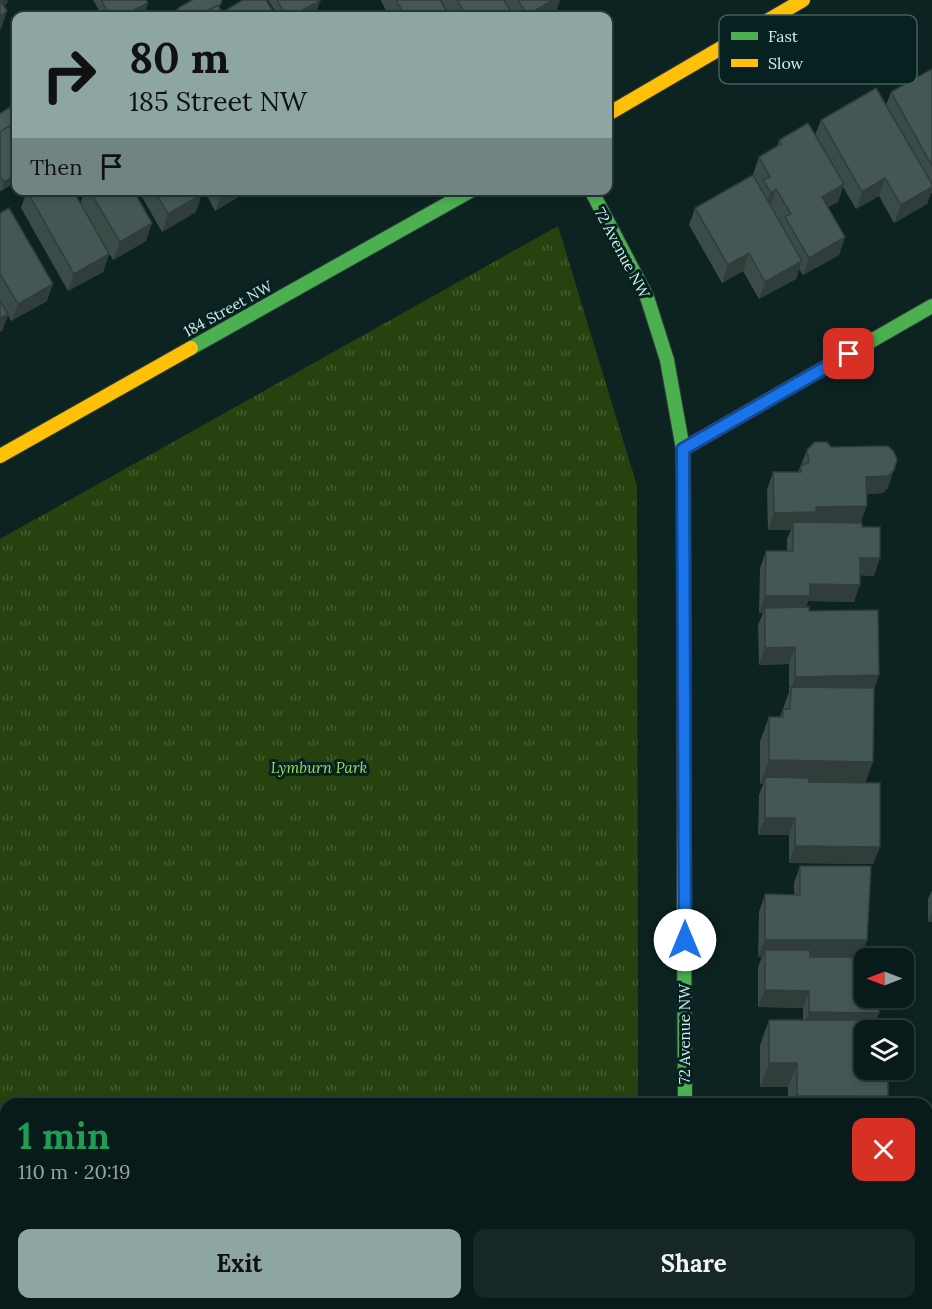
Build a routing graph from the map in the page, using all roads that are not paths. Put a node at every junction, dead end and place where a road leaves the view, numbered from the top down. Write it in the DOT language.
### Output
graph roads {
  1 [pos="212,0"];
  2 [pos="803,0"];
  3 [pos="191,12"];
  4 [pos="777,15"];
  5 [pos="719,49"];
  6 [pos="612,112"];
  7 [pos="463,195"];
  8 [pos="594,195"];
  9 [pos="932,306"];
  10 [pos="683,449"];
  11 [pos="0,456"];
  12 [pos="685,1098"];
  1 -- 3 [label="lane"];
  2 -- 4 [label="street"];
  5 -- 6 [label="street"];
  7 -- 11 [label="street, 184 Street NW"];
  8 -- 10 [label="street, 72 Avenue NW"];
  9 -- 10 [label="street"];
  10 -- 12 [label="street, 72 Avenue NW"];
}
